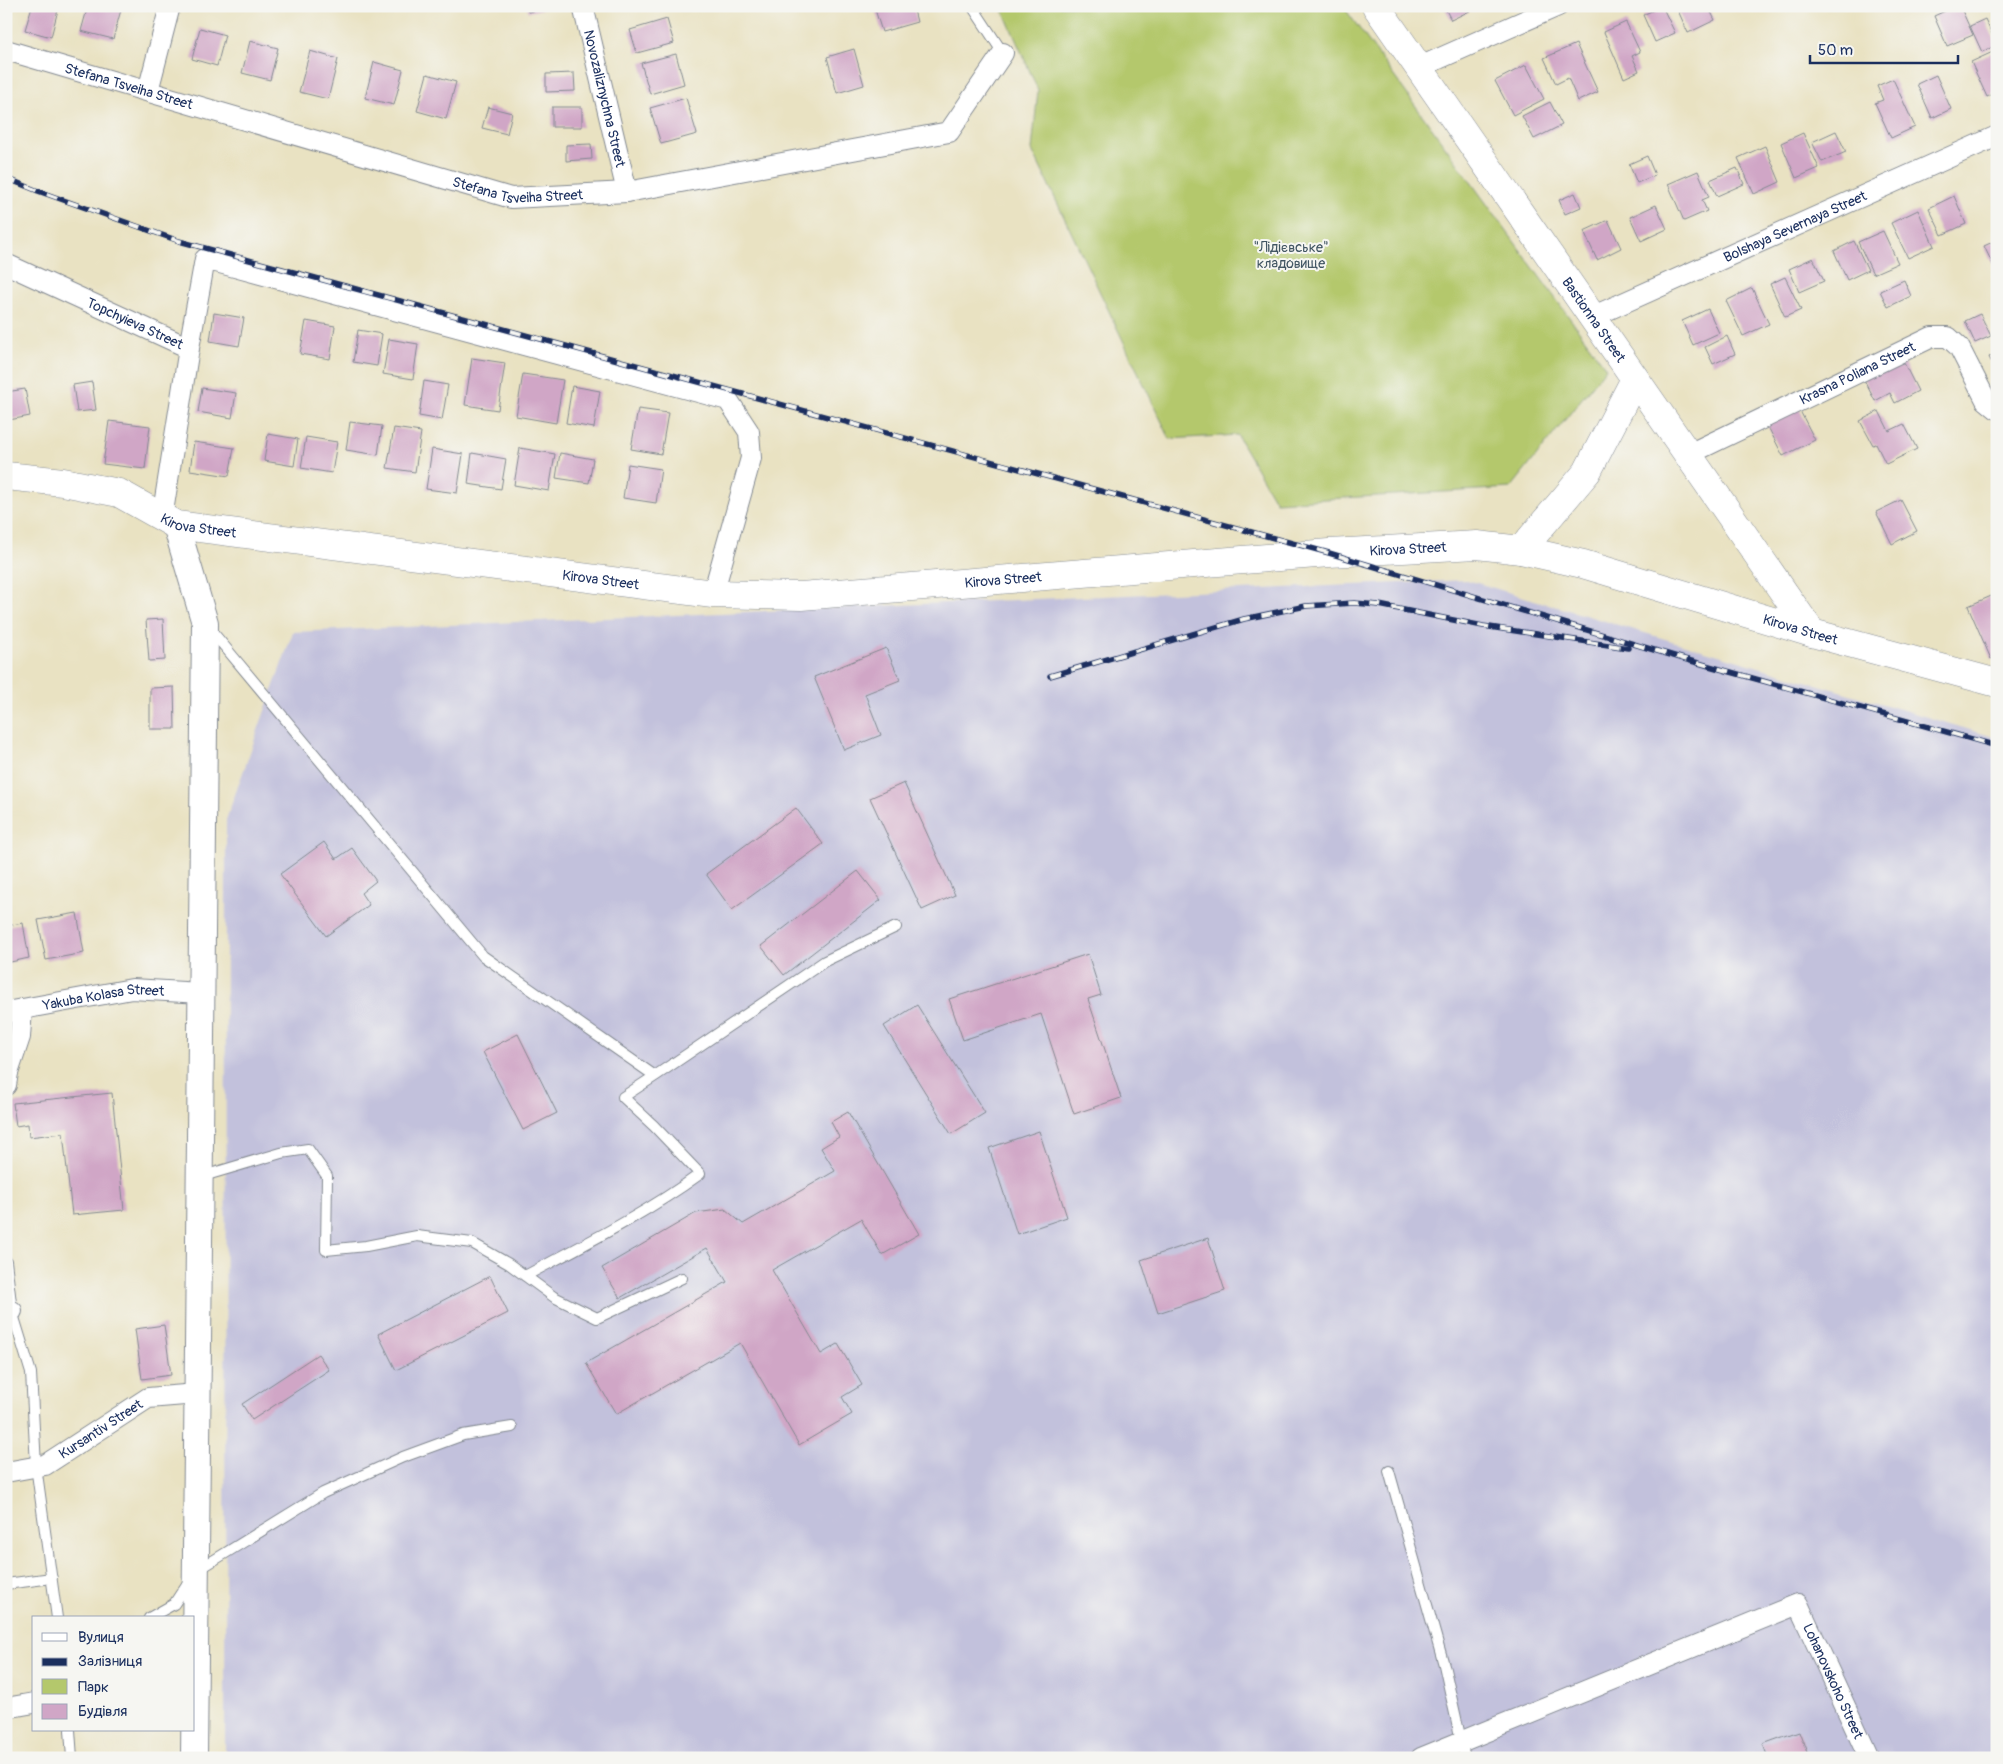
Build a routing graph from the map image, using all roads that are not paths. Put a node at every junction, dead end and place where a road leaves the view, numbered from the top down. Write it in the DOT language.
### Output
graph roads {
  1 [pos="170,6"];
  2 [pos="583,6"];
  3 [pos="972,6"];
  4 [pos="1376,6"];
  5 [pos="1558,6"];
  6 [pos="6,50"];
  7 [pos="1003,53"];
  8 [pos="1420,67"];
  9 [pos="148,91"];
  10 [pos="1997,136"];
  11 [pos="626,192"];
  12 [pos="6,264"];
  13 [pos="1594,316"];
  14 [pos="189,348"];
  15 [pos="1636,379"];
  16 [pos="1997,409"];
  17 [pos="1687,455"];
  18 [pos="6,476"];
  19 [pos="169,521"];
  20 [pos="1521,550"];
  21 [pos="713,594"];
  22 [pos="205,623"];
  23 [pos="1812,633"];
  24 [pos="1997,683"];
  25 [pos="896,927"];
  26 [pos="201,993"];
  27 [pos="14,1011"];
  28 [pos="655,1076"];
  29 [pos="6,1085"];
  30 [pos="199,1177"];
  31 [pos="6,1261"];
  32 [pos="525,1276"];
  33 [pos="682,1278"];
  34 [pos="9,1311"];
  35 [pos="197,1394"];
  36 [pos="512,1427"];
  37 [pos="36,1466"];
  38 [pos="1389,1470"];
  39 [pos="6,1472"];
  40 [pos="196,1571"];
  41 [pos="52,1578"];
  42 [pos="6,1584"];
  43 [pos="57,1616"];
  44 [pos="153,1616"];
  45 [pos="195,1664"];
  46 [pos="32,1703"];
  47 [pos="6,1708"];
  48 [pos="70,1732"];
  49 [pos="194,1732"];
  50 [pos="72,1758"];
  51 [pos="194,1758"];
  52 [pos="1421,1758"];
  53 [pos="1465,1758"];
  54 [pos="1869,1758"];
  1 -- 9 [label="street"];
  2 -- 11 [label="street, Novozaliznychna Street"];
  3 -- 7 [label="lane"];
  4 -- 8 [label="main road, Bastionna Street"];
  5 -- 8 [label="street"];
  6 -- 9 [label="street, Stefana Tsveiha Street"];
  7 -- 11 [label="street, Stefana Tsveiha Street"];
  8 -- 13 [label="main road, Bastionna Street"];
  9 -- 11 [label="street, Stefana Tsveiha Street"];
  10 -- 13 [label="street, Bolshaya Severnaya Street"];
  12 -- 14 [label="street, Topchyieva Street"];
  13 -- 15 [label="main road, Bastionna Street"];
  14 -- 19 [label="street, Topchyieva Street"];
  14 -- 21 [label="street"];
  15 -- 17 [label="main road, Bastionna Street"];
  15 -- 20 [label="main road"];
  16 -- 17 [label="street, Krasna Poliana Street"];
  17 -- 23 [label="main road, Bastionna Street"];
  18 -- 19 [label="main road, Kirova Street"];
  19 -- 21 [label="main road, Kirova Street"];
  19 -- 22 [label="street"];
  20 -- 21 [label="main road, Kirova Street"];
  20 -- 23 [label="main road, Kirova Street"];
  22 -- 26 [label="street"];
  22 -- 28 [label="lane"];
  23 -- 24 [label="main road, Kirova Street"];
  25 -- 28 [label="lane"];
  26 -- 27 [label="street, Yakuba Kolasa Street"];
  26 -- 30 [label="street"];
  27 -- 29 [label="street"];
  28 -- 32 [label="lane"];
  30 -- 32 [label="lane"];
  30 -- 35 [label="street"];
  31 -- 34 [label="lane"];
  32 -- 33 [label="lane"];
  34 -- 37 [label="lane"];
  35 -- 37 [label="street, Kursantiv Street"];
  35 -- 40 [label="street"];
  36 -- 40 [label="lane"];
  37 -- 39 [label="street, Kursantiv Street"];
  37 -- 41 [label="lane"];
  38 -- 53 [label="lane"];
  40 -- 44 [label="lane"];
  40 -- 45 [label="street"];
  41 -- 42 [label="lane"];
  41 -- 43 [label="lane"];
  46 -- 47 [label="street"];
  48 -- 50 [label="lane"];
  49 -- 51 [label="street"];
  52 -- 54 [label="street, Lohanovskoho Street"];
}
